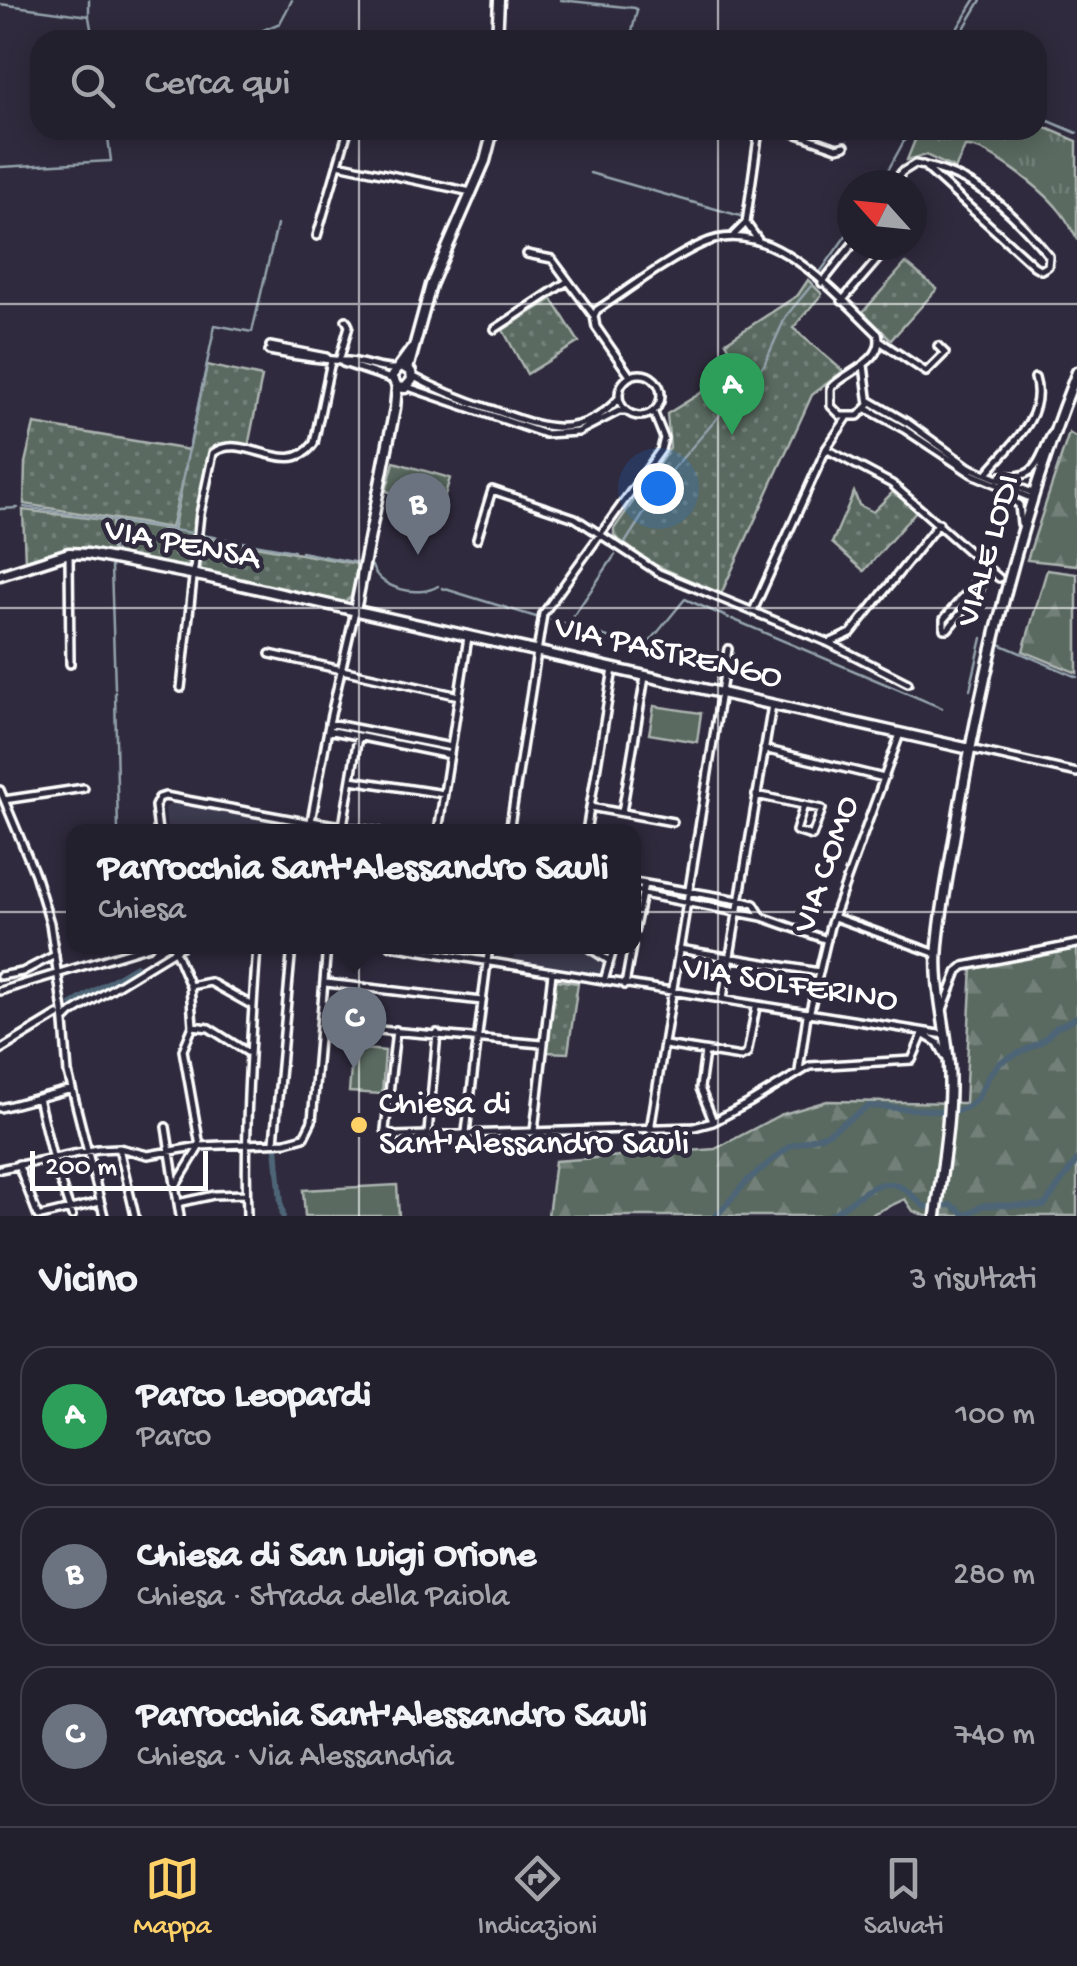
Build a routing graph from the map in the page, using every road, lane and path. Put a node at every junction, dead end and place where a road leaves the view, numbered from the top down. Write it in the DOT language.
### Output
graph roads {
  1 [pos="499,0"];
  2 [pos="498,30"];
  3 [pos="345,140"];
  4 [pos="490,140"];
  5 [pos="758,140"];
  6 [pos="814,140"];
  7 [pos="844,146"];
  8 [pos="338,164"];
  9 [pos="923,165"];
  10 [pos="905,170"];
  11 [pos="954,174"];
  12 [pos="945,185"];
  13 [pos="471,192"];
  14 [pos="746,222"];
  15 [pos="317,236"];
  16 [pos="732,237"];
  17 [pos="758,240"];
  18 [pos="527,254"];
  19 [pos="840,260"];
  20 [pos="877,260"];
  21 [pos="568,281"];
  22 [pos="822,283"];
  23 [pos="844,299"];
  24 [pos="594,316"];
  25 [pos="346,320"];
  26 [pos="495,330"];
  27 [pos="881,342"];
  28 [pos="938,346"];
  29 [pos="269,348"];
  30 [pos="338,362"];
  31 [pos="864,366"];
  32 [pos="404,371"];
  33 [pos="1077,372"];
  34 [pos="630,376"];
  35 [pos="848,377"];
  36 [pos="1036,378"];
  37 [pos="865,384"];
  38 [pos="400,385"];
  39 [pos="619,398"];
  40 [pos="870,400"];
  41 [pos="866,409"];
  42 [pos="626,411"];
  43 [pos="654,411"];
  44 [pos="836,413"];
  45 [pos="847,418"];
  46 [pos="1056,423"];
  47 [pos="834,436"];
  48 [pos="826,449"];
  49 [pos="990,477"];
  50 [pos="1034,497"];
  51 [pos="939,524"];
  52 [pos="600,534"];
  53 [pos="477,539"];
  54 [pos="68,553"];
  55 [pos="988,568"];
  56 [pos="1010,571"];
  57 [pos="0,575"];
  58 [pos="195,575"];
  59 [pos="999,578"];
  60 [pos="355,611"];
  61 [pos="753,611"];
  62 [pos="468,637"];
  63 [pos="846,638"];
  64 [pos="829,643"];
  65 [pos="728,649"];
  66 [pos="536,652"];
  67 [pos="270,654"];
  68 [pos="856,657"];
  69 [pos="70,664"];
  70 [pos="613,670"];
  71 [pos="341,671"];
  72 [pos="646,677"];
  73 [pos="908,683"];
  74 [pos="181,688"];
  75 [pos="721,694"];
  76 [pos="459,696"];
  77 [pos="772,705"];
  78 [pos="328,726"];
  79 [pos="359,733"];
  80 [pos="900,734"];
  81 [pos="764,748"];
  82 [pos="970,749"];
  83 [pos="450,751"];
  84 [pos="1077,773"];
  85 [pos="884,778"];
  86 [pos="351,780"];
  87 [pos="84,788"];
  88 [pos="0,790"];
  89 [pos="444,794"];
  90 [pos="756,795"];
  91 [pos="4,800"];
  92 [pos="804,805"];
  93 [pos="590,806"];
  94 [pos="622,812"];
  95 [pos="673,822"];
  96 [pos="157,824"];
  97 [pos="304,824"];
  98 [pos="310,824"];
  99 [pos="343,824"];
  100 [pos="439,824"];
  101 [pos="510,824"];
  102 [pos="587,824"];
  103 [pos="641,884"];
  104 [pos="644,884"];
  105 [pos="688,890"];
  106 [pos="643,894"];
  107 [pos="739,900"];
  108 [pos="687,901"];
  109 [pos="641,902"];
  110 [pos="737,912"];
  111 [pos="762,917"];
  112 [pos="834,917"];
  113 [pos="827,940"];
  114 [pos="1077,944"];
  115 [pos="678,949"];
  116 [pos="55,954"];
  117 [pos="123,954"];
  118 [pos="166,954"];
  119 [pos="176,954"];
  120 [pos="256,954"];
  121 [pos="291,954"];
  122 [pos="326,954"];
  123 [pos="438,954"];
  124 [pos="488,954"];
  125 [pos="599,954"];
  126 [pos="611,954"];
  127 [pos="631,954"];
  128 [pos="937,954"];
  129 [pos="730,957"];
  130 [pos="608,960"];
  131 [pos="486,962"];
  132 [pos="819,972"];
  133 [pos="552,973"];
  134 [pos="58,974"];
  135 [pos="0,976"];
  136 [pos="604,981"];
  137 [pos="324,983"];
  138 [pos="625,985"];
  139 [pos="190,986"];
  140 [pos="0,992"];
  141 [pos="673,992"];
  142 [pos="722,1000"];
  143 [pos="482,1001"];
  144 [pos="253,1006"];
  145 [pos="756,1006"];
  146 [pos="808,1014"];
  147 [pos="941,1014"];
  148 [pos="58,1015"];
  149 [pos="64,1021"];
  150 [pos="321,1025"];
  151 [pos="193,1026"];
  152 [pos="396,1030"];
  153 [pos="438,1034"];
  154 [pos="924,1034"];
  155 [pos="945,1035"];
  156 [pos="477,1038"];
  157 [pos="542,1044"];
  158 [pos="665,1045"];
  159 [pos="0,1050"];
  160 [pos="247,1052"];
  161 [pos="704,1052"];
  162 [pos="949,1063"];
  163 [pos="799,1071"];
  164 [pos="72,1089"];
  165 [pos="38,1098"];
  166 [pos="0,1108"];
  167 [pos="713,1122"];
  168 [pos="166,1127"];
  169 [pos="650,1130"];
  170 [pos="534,1131"];
  171 [pos="466,1132"];
  172 [pos="428,1133"];
  173 [pos="274,1142"];
  174 [pos="244,1143"];
  175 [pos="200,1146"];
  176 [pos="119,1148"];
  177 [pos="86,1150"];
  178 [pos="169,1151"];
  179 [pos="52,1156"];
  180 [pos="18,1164"];
  181 [pos="0,1169"];
  182 [pos="175,1187"];
  183 [pos="246,1194"];
  184 [pos="100,1202"];
  185 [pos="178,1203"];
  186 [pos="71,1213"];
  187 [pos="40,1216"];
  188 [pos="104,1216"];
  189 [pos="135,1216"];
  190 [pos="180,1216"];
  191 [pos="246,1216"];
  192 [pos="936,1216"];
  1 -- 2 [label="street"];
  3 -- 8 [label="street"];
  4 -- 13 [label="street"];
  5 -- 14 [label="street"];
  6 -- 7 [label="street"];
  8 -- 13 [label="street"];
  8 -- 15 [label="street"];
  9 -- 10 [label="street"];
  9 -- 11 [label="street"];
  9 -- 12 [label="street"];
  11 -- 12 [label="street"];
  11 -- 12 [label="street"];
  13 -- 32 [label="street"];
  14 -- 16 [label="street"];
  14 -- 17 [label="street"];
  16 -- 17 [label="street"];
  16 -- 24 [label="street"];
  17 -- 22 [label="street"];
  18 -- 21 [label="street"];
  19 -- 22 [label="street"];
  20 -- 23 [label="street"];
  21 -- 24 [label="street"];
  21 -- 26 [label="street"];
  22 -- 23 [label="street"];
  23 -- 27 [label="street"];
  24 -- 34 [label="street"];
  25 -- 30 [label="street"];
  27 -- 28 [label="street"];
  27 -- 31 [label="street"];
  29 -- 30 [label="street"];
  30 -- 32 [label="street"];
  30 -- 38 [label="street"];
  30 -- 58 [label="street"];
  31 -- 35 [label="street"];
  31 -- 37 [label="street"];
  32 -- 38 [label="street"];
  32 -- 38 [label="street"];
  32 -- 39 [label="street"];
  33 -- 46 [label="street, VIALE LODI"];
  34 -- 39 [label="street"];
  34 -- 43 [label="street"];
  35 -- 37 [label="street"];
  35 -- 44 [label="street"];
  36 -- 49 [label="street"];
  37 -- 40 [label="street"];
  38 -- 42 [label="street"];
  38 -- 60 [label="street"];
  39 -- 42 [label="street"];
  40 -- 41 [label="street"];
  40 -- 49 [label="street"];
  41 -- 45 [label="street"];
  41 -- 49 [label="street"];
  42 -- 43 [label="street"];
  43 -- 52 [label="street"];
  44 -- 45 [label="street"];
  44 -- 47 [label="street"];
  45 -- 47 [label="street"];
  46 -- 49 [label="street"];
  46 -- 50 [label="street, VIALE LODI"];
  47 -- 48 [label="street"];
  48 -- 51 [label="street"];
  48 -- 61 [label="street"];
  49 -- 50 [label="street"];
  49 -- 56 [label="street"];
  50 -- 56 [label="street, VIALE LODI"];
  51 -- 55 [label="street"];
  51 -- 63 [label="street"];
  52 -- 53 [label="street"];
  52 -- 61 [label="street"];
  52 -- 66 [label="street"];
  54 -- 57 [label="street, VIA PENSA"];
  54 -- 58 [label="street, VIA PENSA"];
  54 -- 69 [label="street"];
  55 -- 55 [label="street"];
  55 -- 59 [label="street"];
  56 -- 82 [label="street, VIALE LODI"];
  58 -- 60 [label="street, VIA PENSA"];
  58 -- 74 [label="street"];
  60 -- 62 [label="street, VIA PASTRENGO"];
  60 -- 71 [label="street"];
  61 -- 64 [label="street"];
  62 -- 66 [label="street, VIA PASTRENGO"];
  62 -- 76 [label="street"];
  63 -- 64 [label="street"];
  63 -- 68 [label="street"];
  64 -- 68 [label="street"];
  65 -- 75 [label="street"];
  66 -- 70 [label="street, VIA PASTRENGO"];
  66 -- 101 [label="street"];
  67 -- 71 [label="street"];
  68 -- 73 [label="street"];
  70 -- 72 [label="street, VIA PASTRENGO"];
  70 -- 93 [label="street"];
  71 -- 76 [label="street"];
  71 -- 78 [label="street"];
  72 -- 75 [label="street, VIA PASTRENGO"];
  72 -- 94 [label="street"];
  75 -- 77 [label="street, VIA PASTRENGO"];
  75 -- 105 [label="street"];
  76 -- 83 [label="street"];
  77 -- 80 [label="street, VIA PASTRENGO"];
  77 -- 81 [label="street"];
  78 -- 79 [label="street"];
  78 -- 98 [label="street"];
  79 -- 83 [label="street"];
  79 -- 86 [label="street"];
  80 -- 82 [label="street, VIA PASTRENGO"];
  80 -- 85 [label="street, VIA COMO"];
  81 -- 85 [label="street"];
  81 -- 90 [label="street"];
  82 -- 84 [label="street"];
  82 -- 128 [label="street, VIALE LODI"];
  83 -- 89 [label="street"];
  85 -- 112 [label="street, VIA COMO"];
  86 -- 89 [label="street"];
  86 -- 99 [label="street"];
  87 -- 91 [label="street"];
  88 -- 91 [label="street"];
  89 -- 100 [label="street"];
  90 -- 92 [label="street"];
  90 -- 107 [label="street"];
  91 -- 116 [label="street"];
  92 -- 92 [label="street"];
  93 -- 94 [label="street"];
  93 -- 102 [label="street"];
  94 -- 95 [label="street"];
  96 -- 97 [label="street"];
  103 -- 104 [label="street"];
  104 -- 105 [label="street"];
  104 -- 106 [label="street"];
  105 -- 107 [label="street"];
  105 -- 108 [label="street"];
  106 -- 108 [label="street"];
  106 -- 109 [label="street"];
  107 -- 110 [label="street"];
  107 -- 111 [label="street"];
  108 -- 110 [label="street"];
  108 -- 115 [label="street"];
  110 -- 111 [label="street"];
  110 -- 129 [label="street"];
  111 -- 113 [label="street"];
  112 -- 113 [label="street, VIA COMO"];
  112 -- 128 [label="street"];
  113 -- 132 [label="street, VIA COMO"];
  114 -- 147 [label="street"];
  115 -- 129 [label="street"];
  115 -- 141 [label="street"];
  116 -- 134 [label="street"];
  116 -- 135 [label="street"];
  117 -- 134 [label="street"];
  118 -- 149 [label="street"];
  119 -- 139 [label="street"];
  120 -- 144 [label="street"];
  121 -- 173 [label="street"];
  122 -- 137 [label="street"];
  123 -- 131 [label="street, VIA SOLFERINO"];
  124 -- 131 [label="street"];
  125 -- 130 [label="street"];
  126 -- 130 [label="street"];
  127 -- 138 [label="street"];
  128 -- 147 [label="street, VIALE LODI"];
  129 -- 132 [label="street"];
  129 -- 142 [label="street"];
  130 -- 136 [label="street"];
  131 -- 133 [label="street, VIA SOLFERINO"];
  131 -- 143 [label="street"];
  132 -- 146 [label="street, VIA COMO"];
  133 -- 136 [label="street, VIA SOLFERINO"];
  133 -- 157 [label="street"];
  134 -- 140 [label="street"];
  134 -- 149 [label="street"];
  136 -- 138 [label="street, VIA SOLFERINO"];
  137 -- 143 [label="street"];
  137 -- 150 [label="street"];
  138 -- 141 [label="street, VIA SOLFERINO"];
  139 -- 144 [label="street"];
  139 -- 151 [label="street"];
  141 -- 142 [label="street, VIA SOLFERINO"];
  141 -- 158 [label="street"];
  142 -- 145 [label="street, VIA SOLFERINO"];
  143 -- 156 [label="street"];
  144 -- 160 [label="street"];
  145 -- 146 [label="street, VIA SOLFERINO"];
  145 -- 161 [label="street"];
  146 -- 154 [label="street, VIA SOLFERINO"];
  146 -- 163 [label="street, VIA COMO"];
  147 -- 155 [label="street, VIALE LODI"];
  148 -- 159 [label="street"];
  149 -- 164 [label="street"];
  150 -- 152 [label="street"];
  150 -- 173 [label="street"];
  151 -- 160 [label="street"];
  151 -- 175 [label="street"];
  152 -- 153 [label="street"];
  152 -- 172 [label="street"];
  153 -- 156 [label="street"];
  153 -- 172 [label="street"];
  154 -- 155 [label="street, VIA SOLFERINO"];
  154 -- 162 [label="street"];
  154 -- 163 [label="street"];
  155 -- 162 [label="street, VIALE LODI"];
  156 -- 157 [label="street"];
  156 -- 171 [label="street"];
  157 -- 170 [label="street"];
  158 -- 161 [label="street"];
  158 -- 169 [label="street"];
  160 -- 174 [label="street"];
  161 -- 167 [label="street"];
  162 -- 192 [label="street, VIALE LODI"];
  163 -- 167 [label="street"];
  164 -- 165 [label="street"];
  164 -- 177 [label="street"];
  165 -- 166 [label="street"];
  165 -- 179 [label="street"];
  167 -- 169 [label="street"];
  168 -- 178 [label="street"];
  169 -- 170 [label="street"];
  170 -- 171 [label="street"];
  171 -- 172 [label="street"];
  173 -- 174 [label="street"];
  174 -- 175 [label="street"];
  174 -- 183 [label="street"];
  175 -- 178 [label="street"];
  175 -- 182 [label="street"];
  176 -- 177 [label="street"];
  176 -- 178 [label="street"];
  176 -- 189 [label="street"];
  177 -- 179 [label="street"];
  177 -- 184 [label="street"];
  178 -- 182 [label="street"];
  179 -- 180 [label="street"];
  179 -- 186 [label="street"];
  180 -- 181 [label="street"];
  180 -- 187 [label="street"];
  182 -- 185 [label="street"];
  183 -- 185 [label="street"];
  183 -- 191 [label="street"];
  184 -- 186 [label="street"];
  184 -- 188 [label="street"];
  185 -- 190 [label="street"];
  186 -- 187 [label="street"];
}
